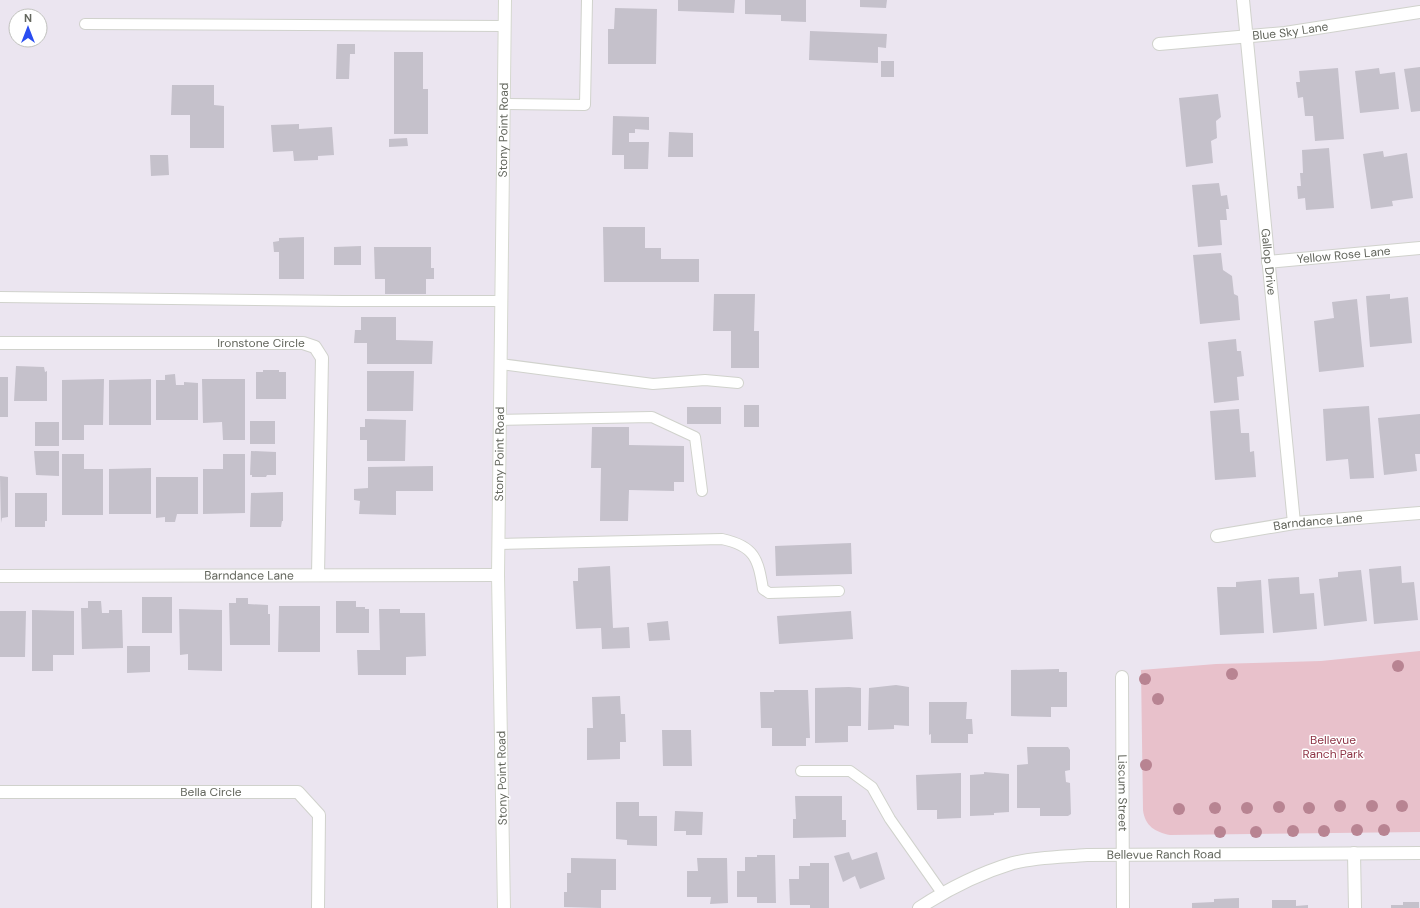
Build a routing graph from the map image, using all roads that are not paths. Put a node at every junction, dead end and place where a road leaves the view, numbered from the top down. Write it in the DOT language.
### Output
graph roads {
  1 [pos="505,0"];
  2 [pos="587,0"];
  3 [pos="1243,0"];
  4 [pos="1420,12"];
  5 [pos="85,24"];
  6 [pos="504,26"];
  7 [pos="1246,37"];
  8 [pos="1159,44"];
  9 [pos="504,104"];
  10 [pos="1420,248"];
  11 [pos="1268,262"];
  12 [pos="0,297"];
  13 [pos="501,300"];
  14 [pos="0,343"];
  15 [pos="500,364"];
  16 [pos="738,383"];
  17 [pos="500,420"];
  18 [pos="702,491"];
  19 [pos="1420,513"];
  20 [pos="1294,523"];
  21 [pos="1217,536"];
  22 [pos="498,544"];
  23 [pos="318,575"];
  24 [pos="498,575"];
  25 [pos="0,576"];
  26 [pos="839,591"];
  27 [pos="1122,677"];
  28 [pos="801,771"];
  29 [pos="0,792"];
  30 [pos="1354,853"];
  31 [pos="1420,853"];
  32 [pos="1122,855"];
  33 [pos="942,893"];
  34 [pos="318,908"];
  35 [pos="504,908"];
  36 [pos="919,908"];
  37 [pos="1123,908"];
  38 [pos="1355,908"];
  1 -- 6 [label="street, Stony Point Road"];
  2 -- 9 [label="lane"];
  3 -- 7 [label="street, Gallop Drive"];
  4 -- 7 [label="street, Blue Sky Lane"];
  5 -- 6 [label="lane"];
  6 -- 9 [label="street, Stony Point Road"];
  7 -- 8 [label="street, Blue Sky Lane"];
  7 -- 11 [label="street, Gallop Drive"];
  9 -- 13 [label="street, Stony Point Road"];
  10 -- 11 [label="street, Yellow Rose Lane"];
  11 -- 20 [label="street, Gallop Drive"];
  12 -- 13 [label="lane"];
  13 -- 15 [label="street, Stony Point Road"];
  14 -- 23 [label="street, Ironstone Circle"];
  15 -- 16 [label="lane"];
  15 -- 17 [label="street, Stony Point Road"];
  17 -- 18 [label="lane"];
  17 -- 22 [label="street, Stony Point Road"];
  19 -- 20 [label="street, Barndance Lane"];
  20 -- 21 [label="street, Barndance Lane"];
  22 -- 24 [label="street, Stony Point Road"];
  22 -- 26 [label="lane"];
  23 -- 24 [label="street, Barndance Lane"];
  23 -- 25 [label="street, Barndance Lane"];
  24 -- 35 [label="street, Stony Point Road"];
  27 -- 32 [label="street, Liscum Street"];
  28 -- 33 [label="lane"];
  29 -- 34 [label="street, Bella Circle"];
  30 -- 31 [label="street, Bellevue Ranch Road"];
  30 -- 32 [label="street, Bellevue Ranch Road"];
  30 -- 38 [label="street"];
  32 -- 33 [label="street, Bellevue Ranch Road"];
  32 -- 37 [label="street, Liscum Street"];
  33 -- 36 [label="street, Bellevue Ranch Road"];
}
